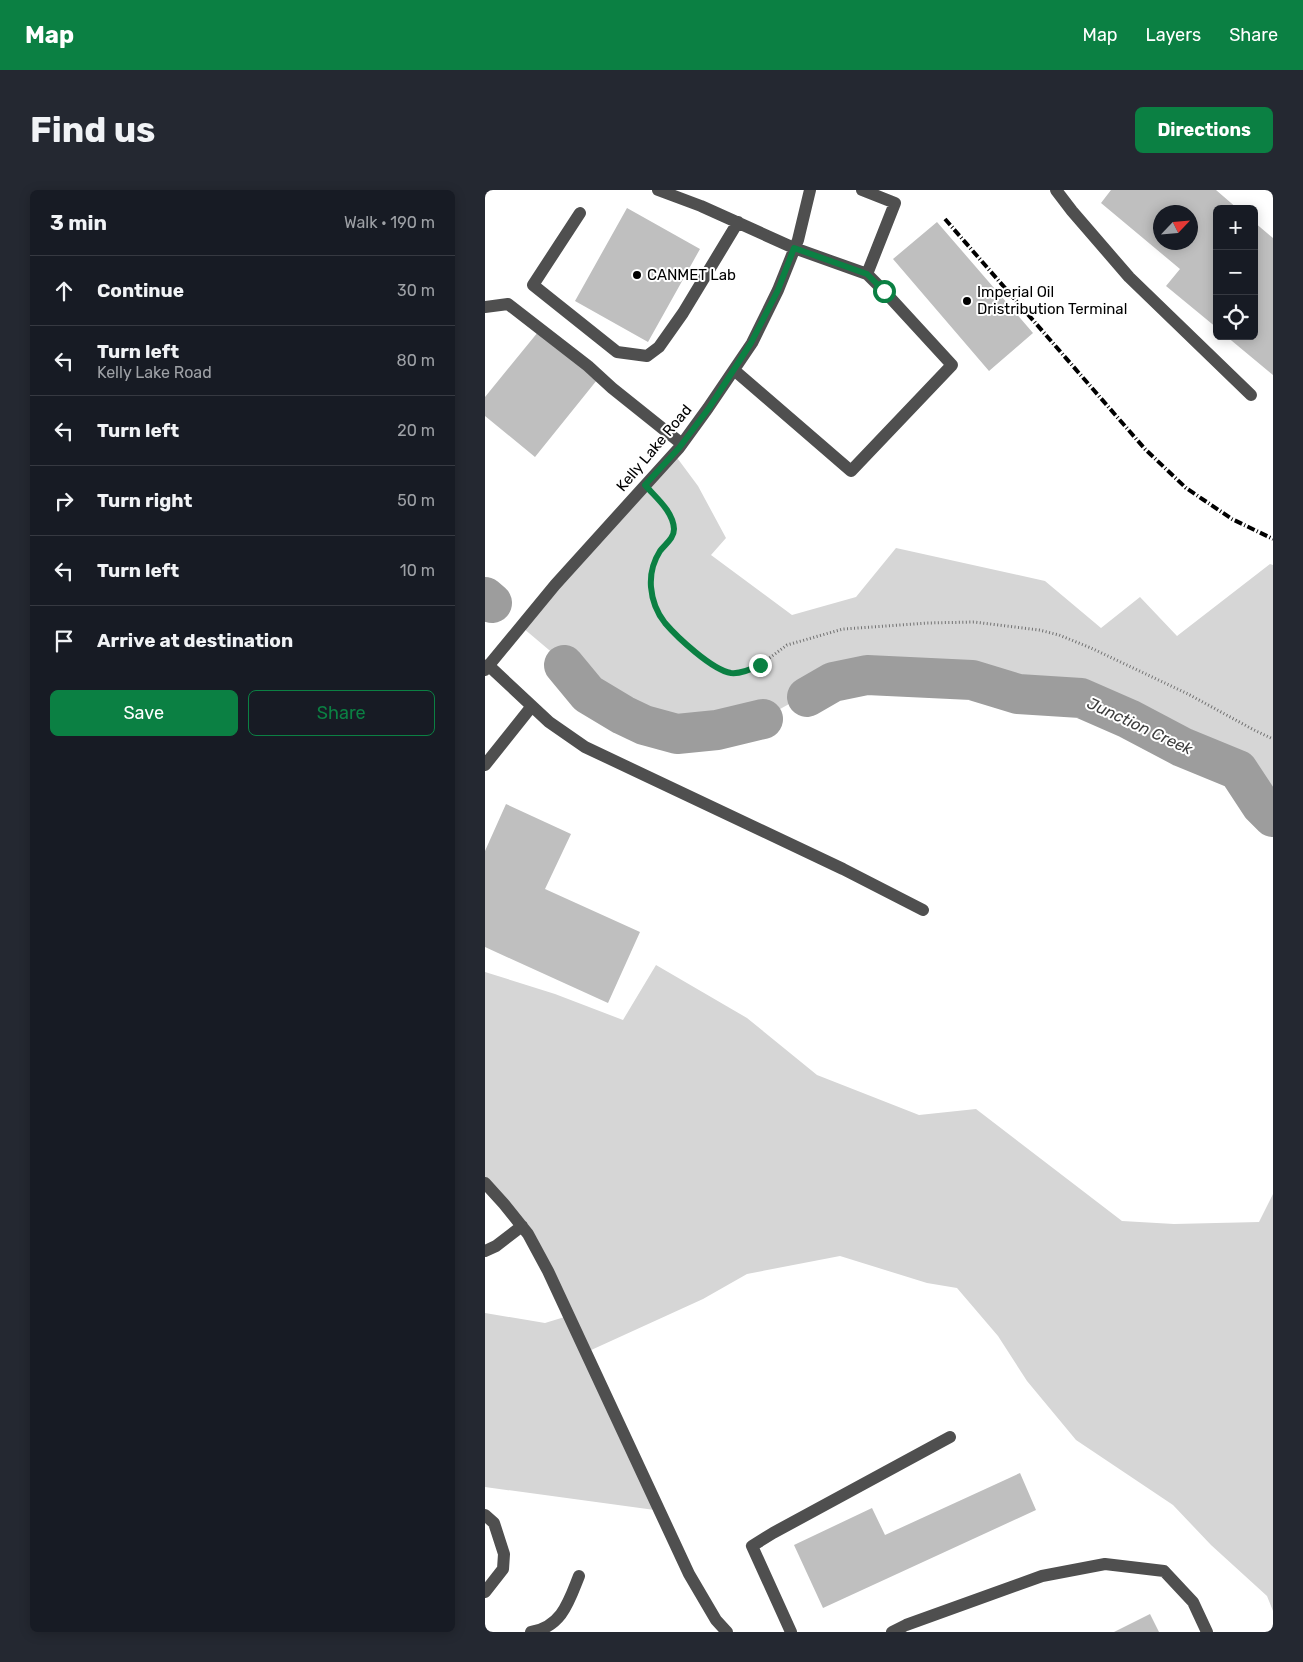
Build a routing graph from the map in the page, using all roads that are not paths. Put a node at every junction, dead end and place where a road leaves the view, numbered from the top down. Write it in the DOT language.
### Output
graph roads {
  1 [pos="658,190"];
  2 [pos="810,190"];
  3 [pos="862,190"];
  4 [pos="1056,190"];
  5 [pos="580,213"];
  6 [pos="737,222"];
  7 [pos="794,248"];
  8 [pos="867,274"];
  9 [pos="485,307"];
  10 [pos="734,370"];
  11 [pos="1251,395"];
  12 [pos="682,444"];
  13 [pos="487,668"];
  14 [pos="532,706"];
  15 [pos="485,765"];
  16 [pos="923,910"];
  17 [pos="485,1183"];
  18 [pos="522,1226"];
  19 [pos="485,1251"];
  20 [pos="950,1437"];
  21 [pos="485,1515"];
  22 [pos="579,1576"];
  23 [pos="485,1592"];
  24 [pos="531,1632"];
  25 [pos="727,1632"];
  26 [pos="791,1632"];
  27 [pos="891,1632"];
  28 [pos="1207,1632"];
  1 -- 6 [label="street"];
  2 -- 7 [label="street, Kelly Lake Road"];
  3 -- 8 [label="street"];
  4 -- 11 [label="street"];
  5 -- 6 [label="street"];
  6 -- 7 [label="street"];
  7 -- 8 [label="street"];
  7 -- 10 [label="street, Kelly Lake Road"];
  8 -- 10 [label="street"];
  9 -- 12 [label="street"];
  10 -- 12 [label="street, Kelly Lake Road"];
  12 -- 13 [label="street, Kelly Lake Road"];
  13 -- 14 [label="street"];
  14 -- 15 [label="street"];
  14 -- 16 [label="street"];
  17 -- 18 [label="street"];
  18 -- 19 [label="street"];
  18 -- 25 [label="street"];
  20 -- 26 [label="street"];
  21 -- 23 [label="street"];
  22 -- 24 [label="street"];
  27 -- 28 [label="street"];
}
